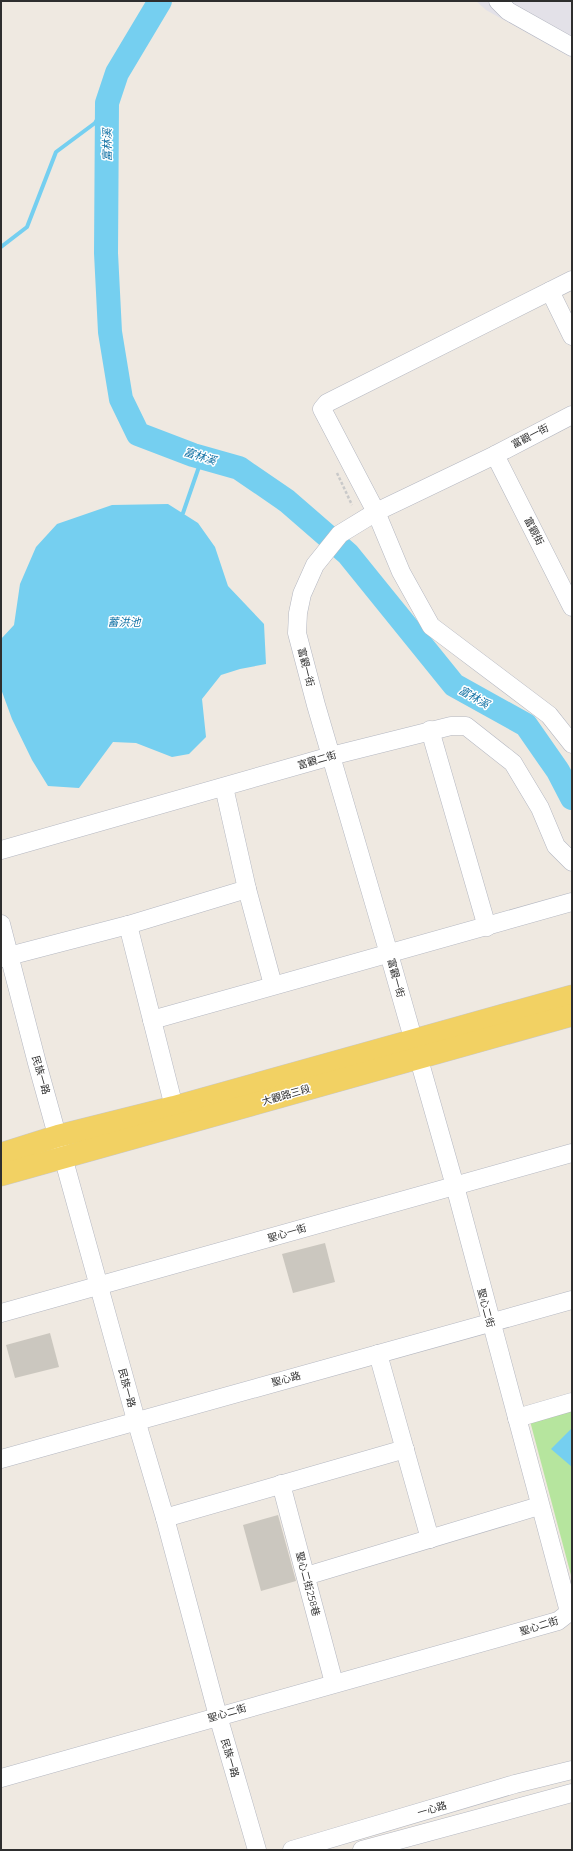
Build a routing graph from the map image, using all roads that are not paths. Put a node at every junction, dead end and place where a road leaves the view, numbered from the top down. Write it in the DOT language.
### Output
graph roads {
  1 [pos="506,4"];
  2 [pos="572,47"];
  3 [pos="572,280"];
  4 [pos="550,291"];
  5 [pos="572,336"];
  6 [pos="572,415"];
  7 [pos="495,455"];
  8 [pos="376,512"];
  9 [pos="572,607"];
  10 [pos="430,730"];
  11 [pos="572,744"];
  12 [pos="331,756"];
  13 [pos="224,787"];
  14 [pos="1,850"];
  15 [pos="572,862"];
  16 [pos="247,889"];
  17 [pos="572,902"];
  18 [pos="1,924"];
  19 [pos="128,925"];
  20 [pos="487,927"];
  21 [pos="389,954"];
  22 [pos="5,957"];
  23 [pos="273,985"];
  24 [pos="572,996"];
  25 [pos="572,1015"];
  26 [pos="152,1020"];
  27 [pos="416,1049"];
  28 [pos="174,1107"];
  29 [pos="58,1136"];
  30 [pos="572,1153"];
  31 [pos="1,1154"];
  32 [pos="65,1157"];
  33 [pos="1,1175"];
  34 [pos="455,1186"];
  35 [pos="99,1286"];
  36 [pos="572,1300"];
  37 [pos="1,1313"];
  38 [pos="490,1322"];
  39 [pos="378,1354"];
  40 [pos="572,1402"];
  41 [pos="517,1418"];
  42 [pos="136,1420"];
  43 [pos="405,1449"];
  44 [pos="1,1459"];
  45 [pos="281,1484"];
  46 [pos="539,1506"];
  47 [pos="165,1518"];
  48 [pos="430,1539"];
  49 [pos="306,1576"];
  50 [pos="334,1683"];
  51 [pos="218,1716"];
  52 [pos="572,1770"];
  53 [pos="1,1778"];
  54 [pos="572,1793"];
  55 [pos="257,1850"];
  56 [pos="292,1850"];
  57 [pos="362,1850"];
  1 -- 2 [label="street"];
  3 -- 4 [label="street"];
  4 -- 5 [label="street"];
  4 -- 8 [label="street"];
  6 -- 7 [label="street, 富觀一街"];
  7 -- 8 [label="street, 富觀一街"];
  7 -- 9 [label="street, 富觀街"];
  8 -- 11 [label="street"];
  8 -- 12 [label="street, 富觀一街"];
  10 -- 12 [label="street, 富觀二街"];
  10 -- 15 [label="street, 富觀二街"];
  10 -- 20 [label="street"];
  12 -- 13 [label="street, 富觀二街"];
  12 -- 21 [label="street, 富觀一街"];
  13 -- 14 [label="street, 富觀二街"];
  13 -- 16 [label="street"];
  16 -- 19 [label="street"];
  16 -- 23 [label="street"];
  17 -- 20 [label="street"];
  18 -- 22 [label="street, 民族一路"];
  19 -- 22 [label="street"];
  19 -- 26 [label="street"];
  20 -- 21 [label="street"];
  21 -- 23 [label="street"];
  21 -- 27 [label="street, 富觀一街"];
  22 -- 29 [label="street, 民族一路"];
  23 -- 26 [label="street"];
  24 -- 27 [label="main road, 大觀路三段"];
  25 -- 27 [label="main road, 大觀路三段"];
  26 -- 28 [label="street"];
  27 -- 28 [label="main road, 大觀路三段"];
  27 -- 32 [label="main road, 大觀路三段"];
  27 -- 34 [label="street, 聖心二街"];
  28 -- 29 [label="main road, 大觀路三段"];
  29 -- 31 [label="main road, 大觀路三段"];
  29 -- 32 [label="street, 民族一路"];
  30 -- 34 [label="street, 聖心一街"];
  32 -- 33 [label="main road, 大觀路三段"];
  32 -- 35 [label="street, 民族一路"];
  34 -- 35 [label="street, 聖心一街"];
  34 -- 38 [label="street, 聖心二街"];
  35 -- 37 [label="street, 聖心一街"];
  35 -- 42 [label="street, 民族一路"];
  36 -- 38 [label="street, 聖心路"];
  38 -- 39 [label="street, 聖心路"];
  38 -- 41 [label="street, 聖心二街"];
  39 -- 42 [label="street, 聖心路"];
  39 -- 43 [label="street"];
  40 -- 41 [label="street"];
  41 -- 46 [label="street, 聖心二街"];
  42 -- 44 [label="street, 聖心路"];
  42 -- 47 [label="street, 民族一路"];
  43 -- 45 [label="street"];
  43 -- 48 [label="street"];
  45 -- 47 [label="street"];
  45 -- 49 [label="street, 聖心二街258巷"];
  46 -- 48 [label="street"];
  46 -- 50 [label="street, 聖心二街"];
  47 -- 51 [label="street, 民族一路"];
  48 -- 49 [label="street"];
  49 -- 50 [label="street, 聖心二街258巷"];
  50 -- 51 [label="street, 聖心二街"];
  51 -- 53 [label="street, 聖心二街"];
  51 -- 55 [label="street, 民族一路"];
  52 -- 56 [label="street, 一心路"];
  54 -- 57 [label="street"];
}
